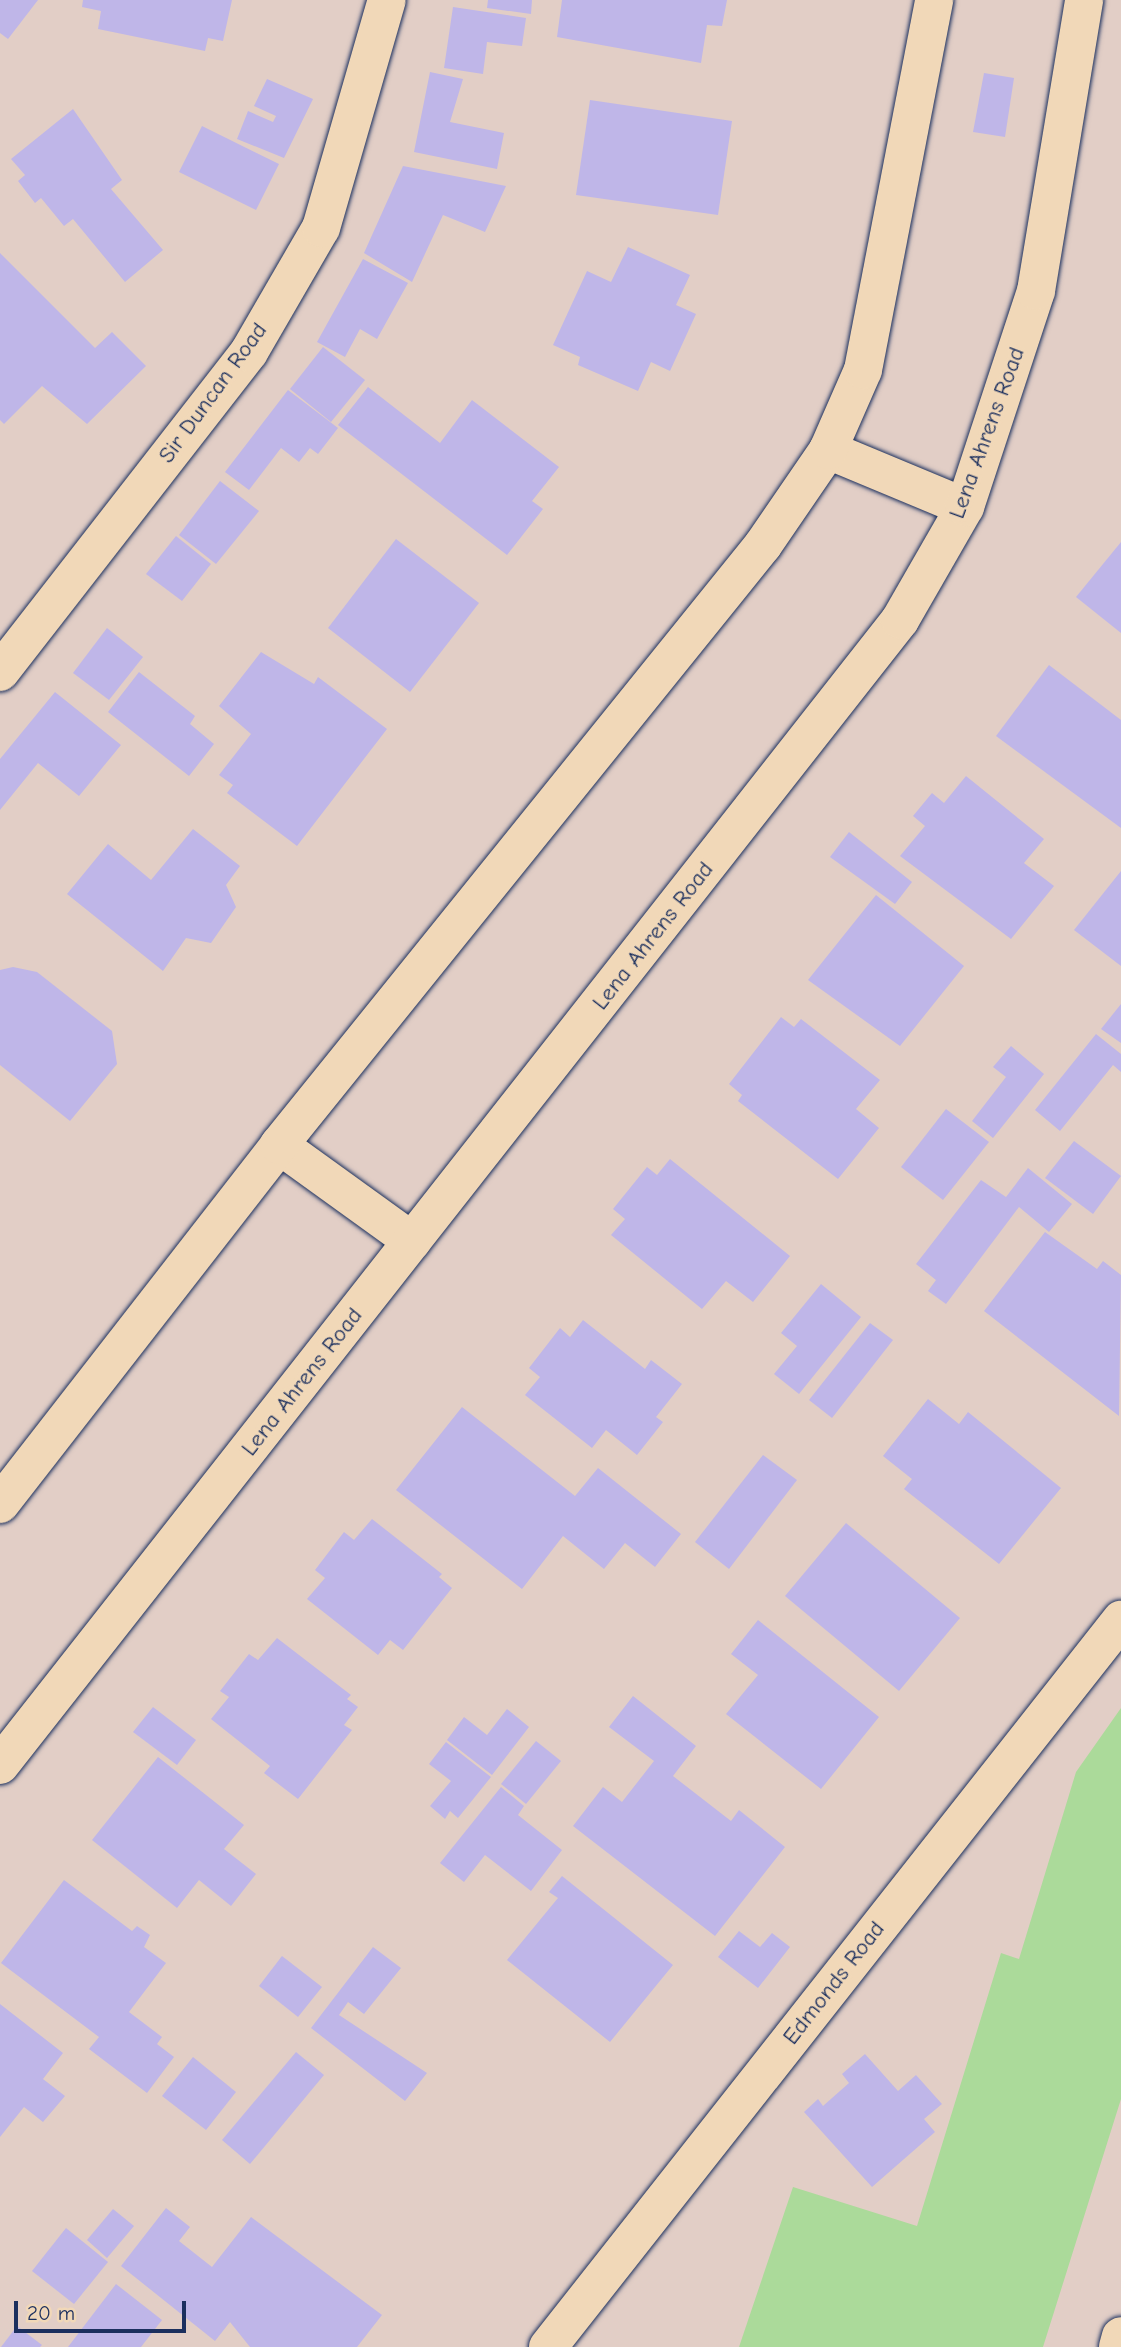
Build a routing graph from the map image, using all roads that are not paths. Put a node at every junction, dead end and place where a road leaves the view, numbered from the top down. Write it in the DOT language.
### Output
graph roads {
  1 [pos="387,0"];
  2 [pos="934,0"];
  3 [pos="1084,0"];
  4 [pos="828,450"];
  5 [pos="965,507"];
  6 [pos="0,672"];
  7 [pos="279,1145"];
  8 [pos="412,1241"];
  9 [pos="0,1504"];
  10 [pos="1121,1620"];
  11 [pos="0,1765"];
  12 [pos="1121,2336"];
  13 [pos="548,2347"];
  14 [pos="1118,2347"];
  1 -- 6 [label="main road, Sir Duncan Road"];
  2 -- 4 [label="main road"];
  3 -- 5 [label="main road, Lena Ahrens Road"];
  4 -- 5 [label="main road"];
  4 -- 7 [label="main road"];
  5 -- 8 [label="main road, Lena Ahrens Road"];
  7 -- 8 [label="main road"];
  7 -- 9 [label="main road"];
  8 -- 11 [label="main road, Lena Ahrens Road"];
  10 -- 13 [label="main road, Edmonds Road"];
  12 -- 14 [label="main road"];
}
